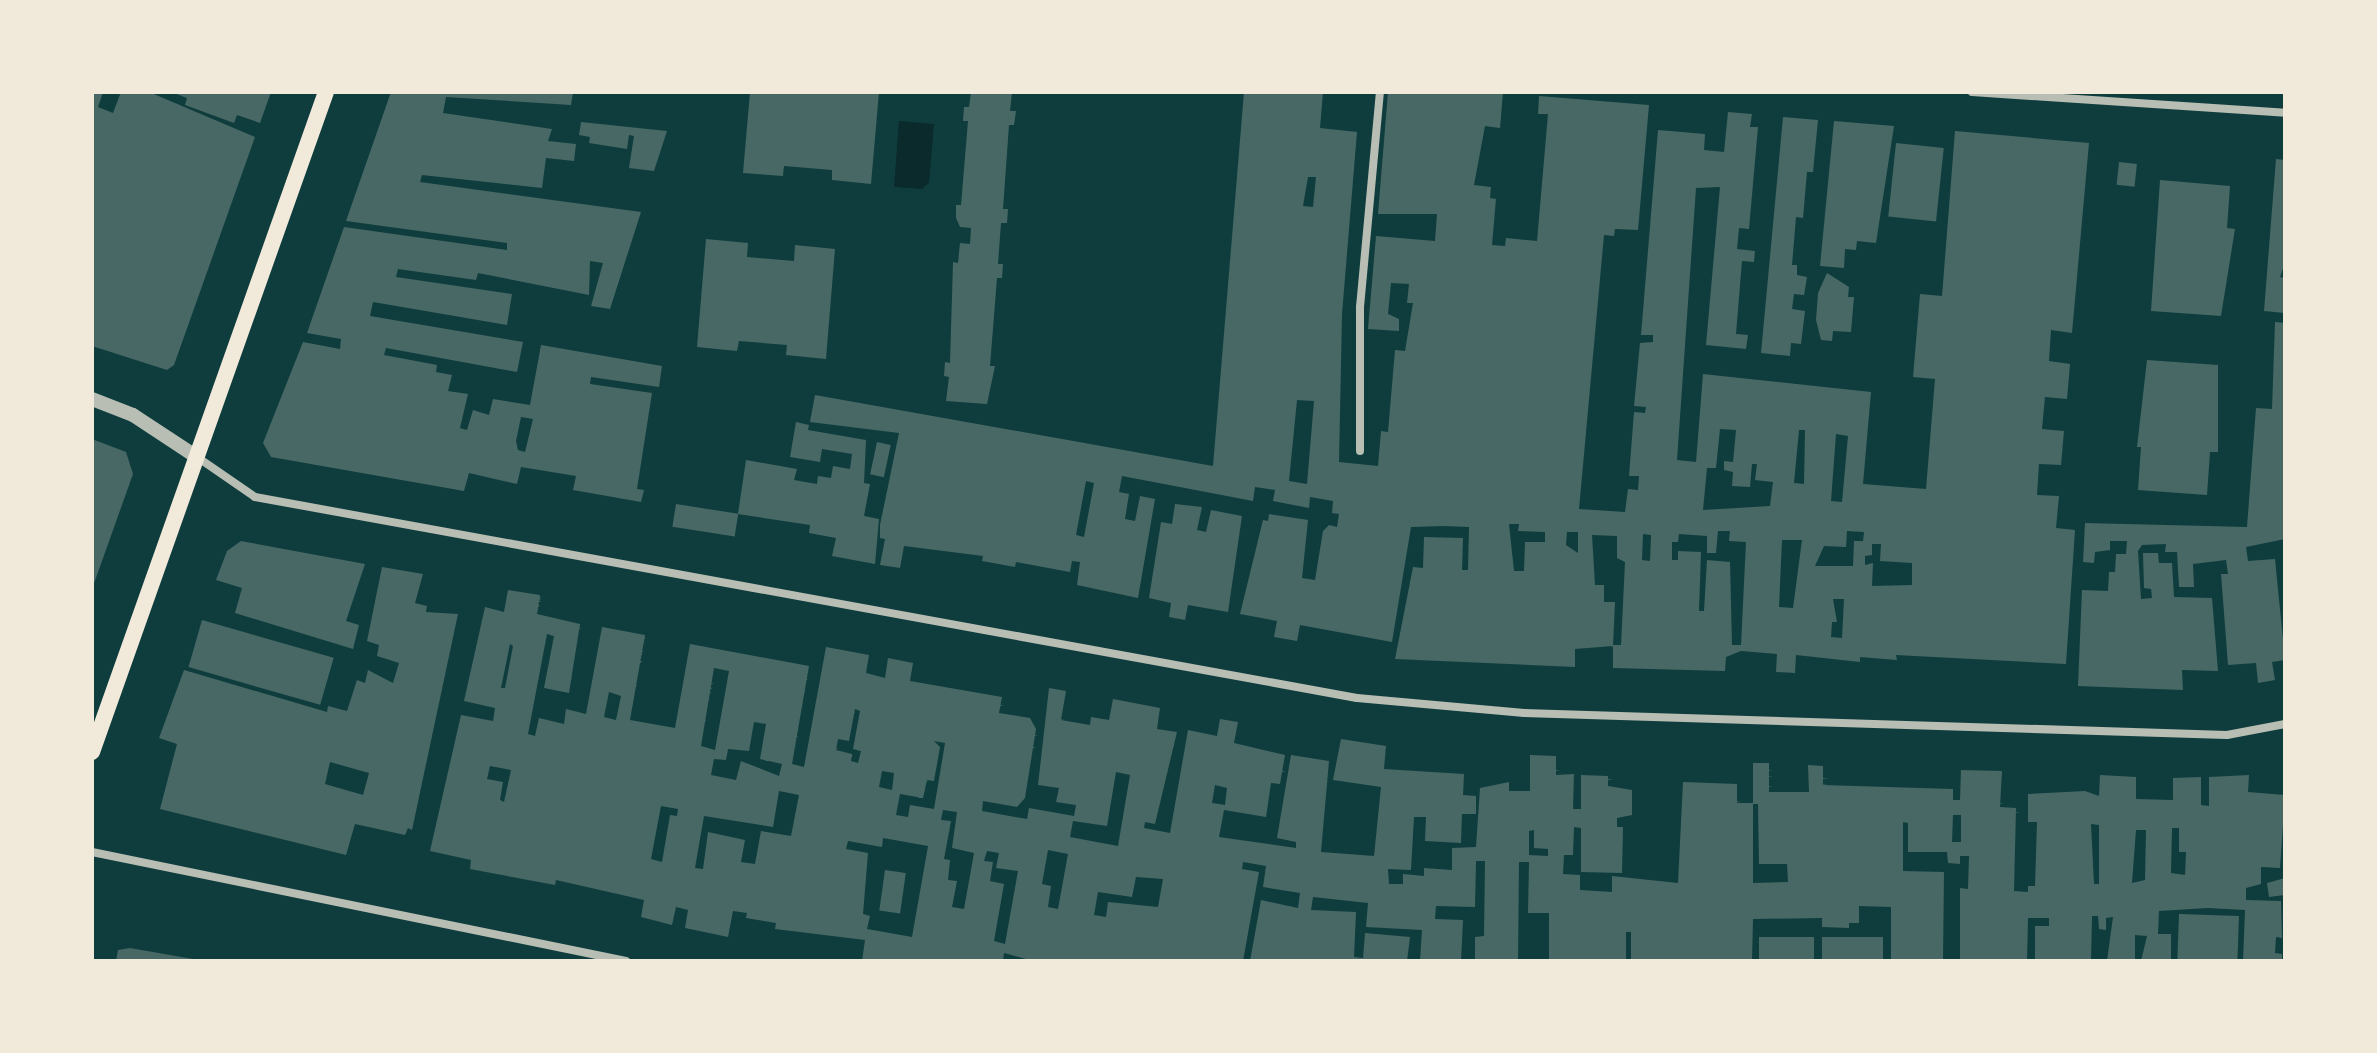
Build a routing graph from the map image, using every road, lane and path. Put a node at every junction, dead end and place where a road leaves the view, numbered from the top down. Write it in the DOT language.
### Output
graph roads {
  1 [pos="326,92"];
  2 [pos="1380,92"];
  3 [pos="1972,92"];
  4 [pos="2285,113"];
  5 [pos="92,399"];
  6 [pos="1360,451"];
  7 [pos="197,457"];
  8 [pos="2285,724"];
  9 [pos="92,752"];
  10 [pos="92,852"];
  11 [pos="626,961"];
  1 -- 7 [label="main road"];
  2 -- 6 [label="street"];
  3 -- 4 [label="street"];
  5 -- 7 [label="street"];
  7 -- 8 [label="street"];
  7 -- 9 [label="main road"];
  10 -- 11 [label="street"];
}
